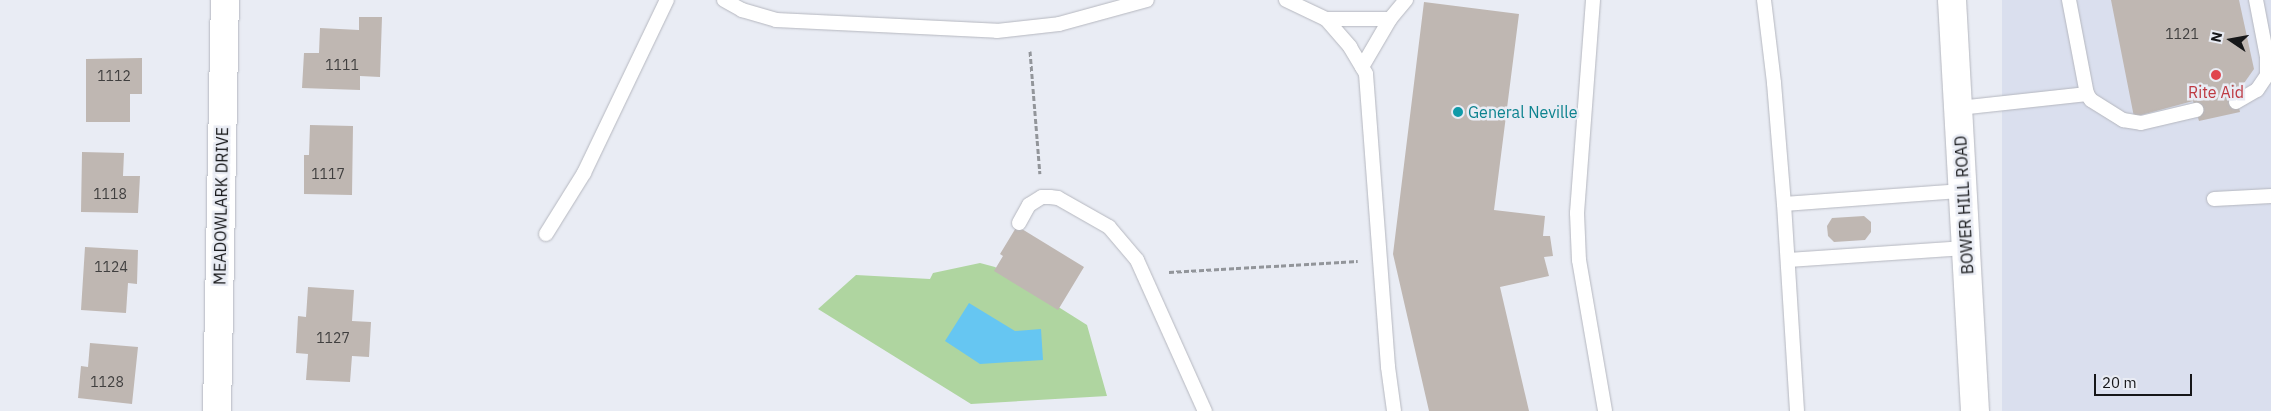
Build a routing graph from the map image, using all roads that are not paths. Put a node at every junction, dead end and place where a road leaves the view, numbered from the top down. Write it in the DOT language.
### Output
graph roads {
  1 [pos="225,0"];
  2 [pos="667,0"];
  3 [pos="724,0"];
  4 [pos="1147,0"];
  5 [pos="1286,0"];
  6 [pos="1406,0"];
  7 [pos="1593,0"];
  8 [pos="1764,0"];
  9 [pos="1952,0"];
  10 [pos="2069,0"];
  11 [pos="2256,0"];
  12 [pos="1326,19"];
  13 [pos="1390,19"];
  14 [pos="1362,67"];
  15 [pos="2087,94"];
  16 [pos="2236,102"];
  17 [pos="1959,108"];
  18 [pos="2196,110"];
  19 [pos="1963,191"];
  20 [pos="2271,196"];
  21 [pos="2214,199"];
  22 [pos="1784,204"];
  23 [pos="1019,222"];
  24 [pos="546,234"];
  25 [pos="1966,248"];
  26 [pos="1788,260"];
  27 [pos="218,411"];
  28 [pos="1205,411"];
  29 [pos="1394,411"];
  30 [pos="1605,411"];
  31 [pos="1797,411"];
  32 [pos="1976,411"];
  1 -- 27 [label="main road, MEADOWLARK DRIVE"];
  2 -- 24 [label="lane"];
  3 -- 4 [label="lane"];
  5 -- 12 [label="lane"];
  6 -- 13 [label="lane"];
  7 -- 30 [label="lane"];
  8 -- 22 [label="lane"];
  9 -- 17 [label="main road, BOWER HILL ROAD"];
  10 -- 15 [label="lane"];
  11 -- 16 [label="lane"];
  12 -- 13 [label="lane"];
  12 -- 14 [label="lane"];
  13 -- 14 [label="lane"];
  14 -- 29 [label="lane"];
  15 -- 17 [label="lane"];
  15 -- 18 [label="lane"];
  17 -- 19 [label="main road, BOWER HILL ROAD"];
  19 -- 22 [label="lane"];
  19 -- 25 [label="main road, BOWER HILL ROAD"];
  20 -- 21 [label="lane"];
  22 -- 26 [label="lane"];
  23 -- 28 [label="lane"];
  25 -- 26 [label="lane"];
  25 -- 32 [label="main road, BOWER HILL ROAD"];
  26 -- 31 [label="lane"];
}
